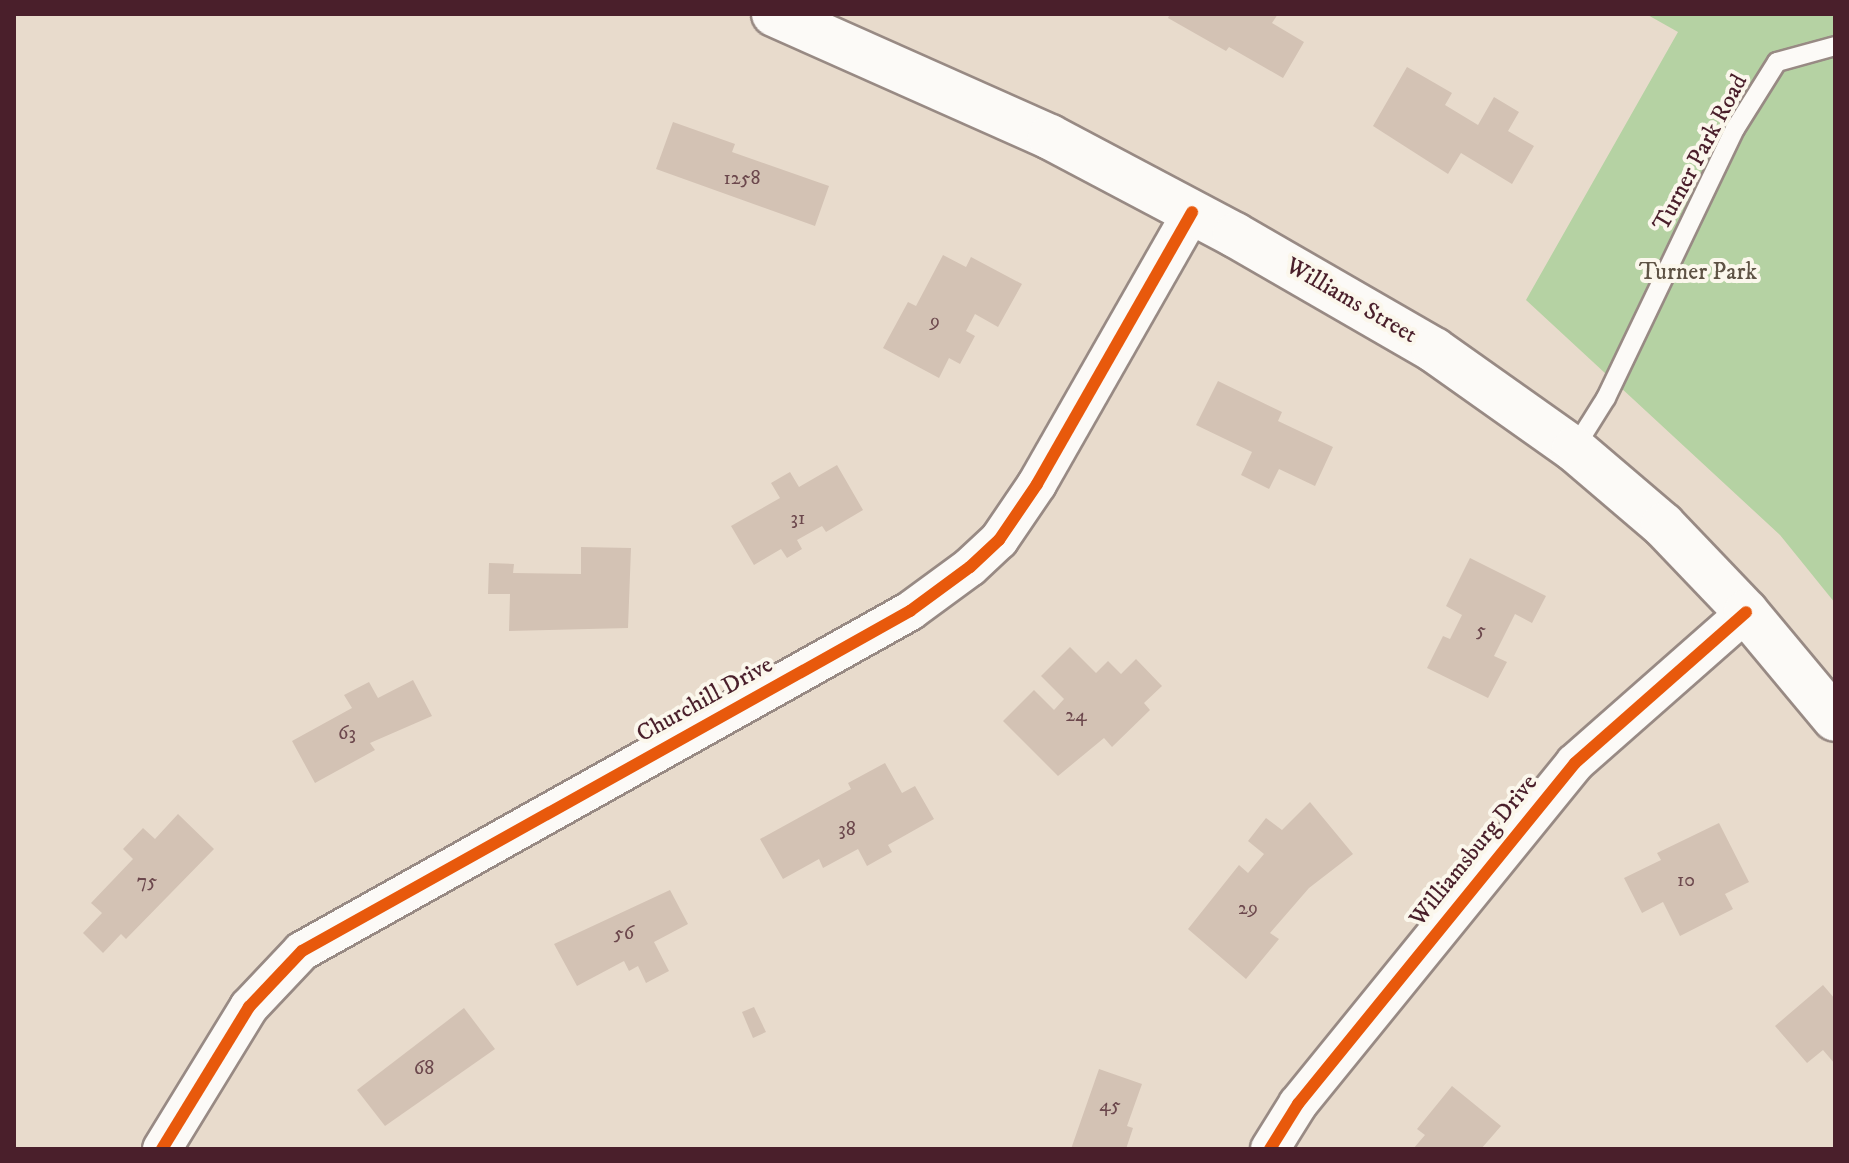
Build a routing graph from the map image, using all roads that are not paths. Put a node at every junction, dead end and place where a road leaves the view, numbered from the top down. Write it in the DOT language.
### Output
graph roads {
  1 [pos="774,14"];
  2 [pos="1835,46"];
  3 [pos="1192,212"];
  4 [pos="1574,449"];
  5 [pos="1746,612"];
  6 [pos="1835,719"];
  7 [pos="162,1149"];
  8 [pos="1270,1149"];
  1 -- 3 [label="main road, Williams Street"];
  2 -- 4 [label="lane, Turner Park Road"];
  3 -- 4 [label="main road, Williams Street"];
  3 -- 7 [label="street, Churchill Drive"];
  4 -- 5 [label="main road, Williams Street"];
  5 -- 6 [label="main road, Williams Street"];
  5 -- 8 [label="street, Williamsburg Drive"];
}
